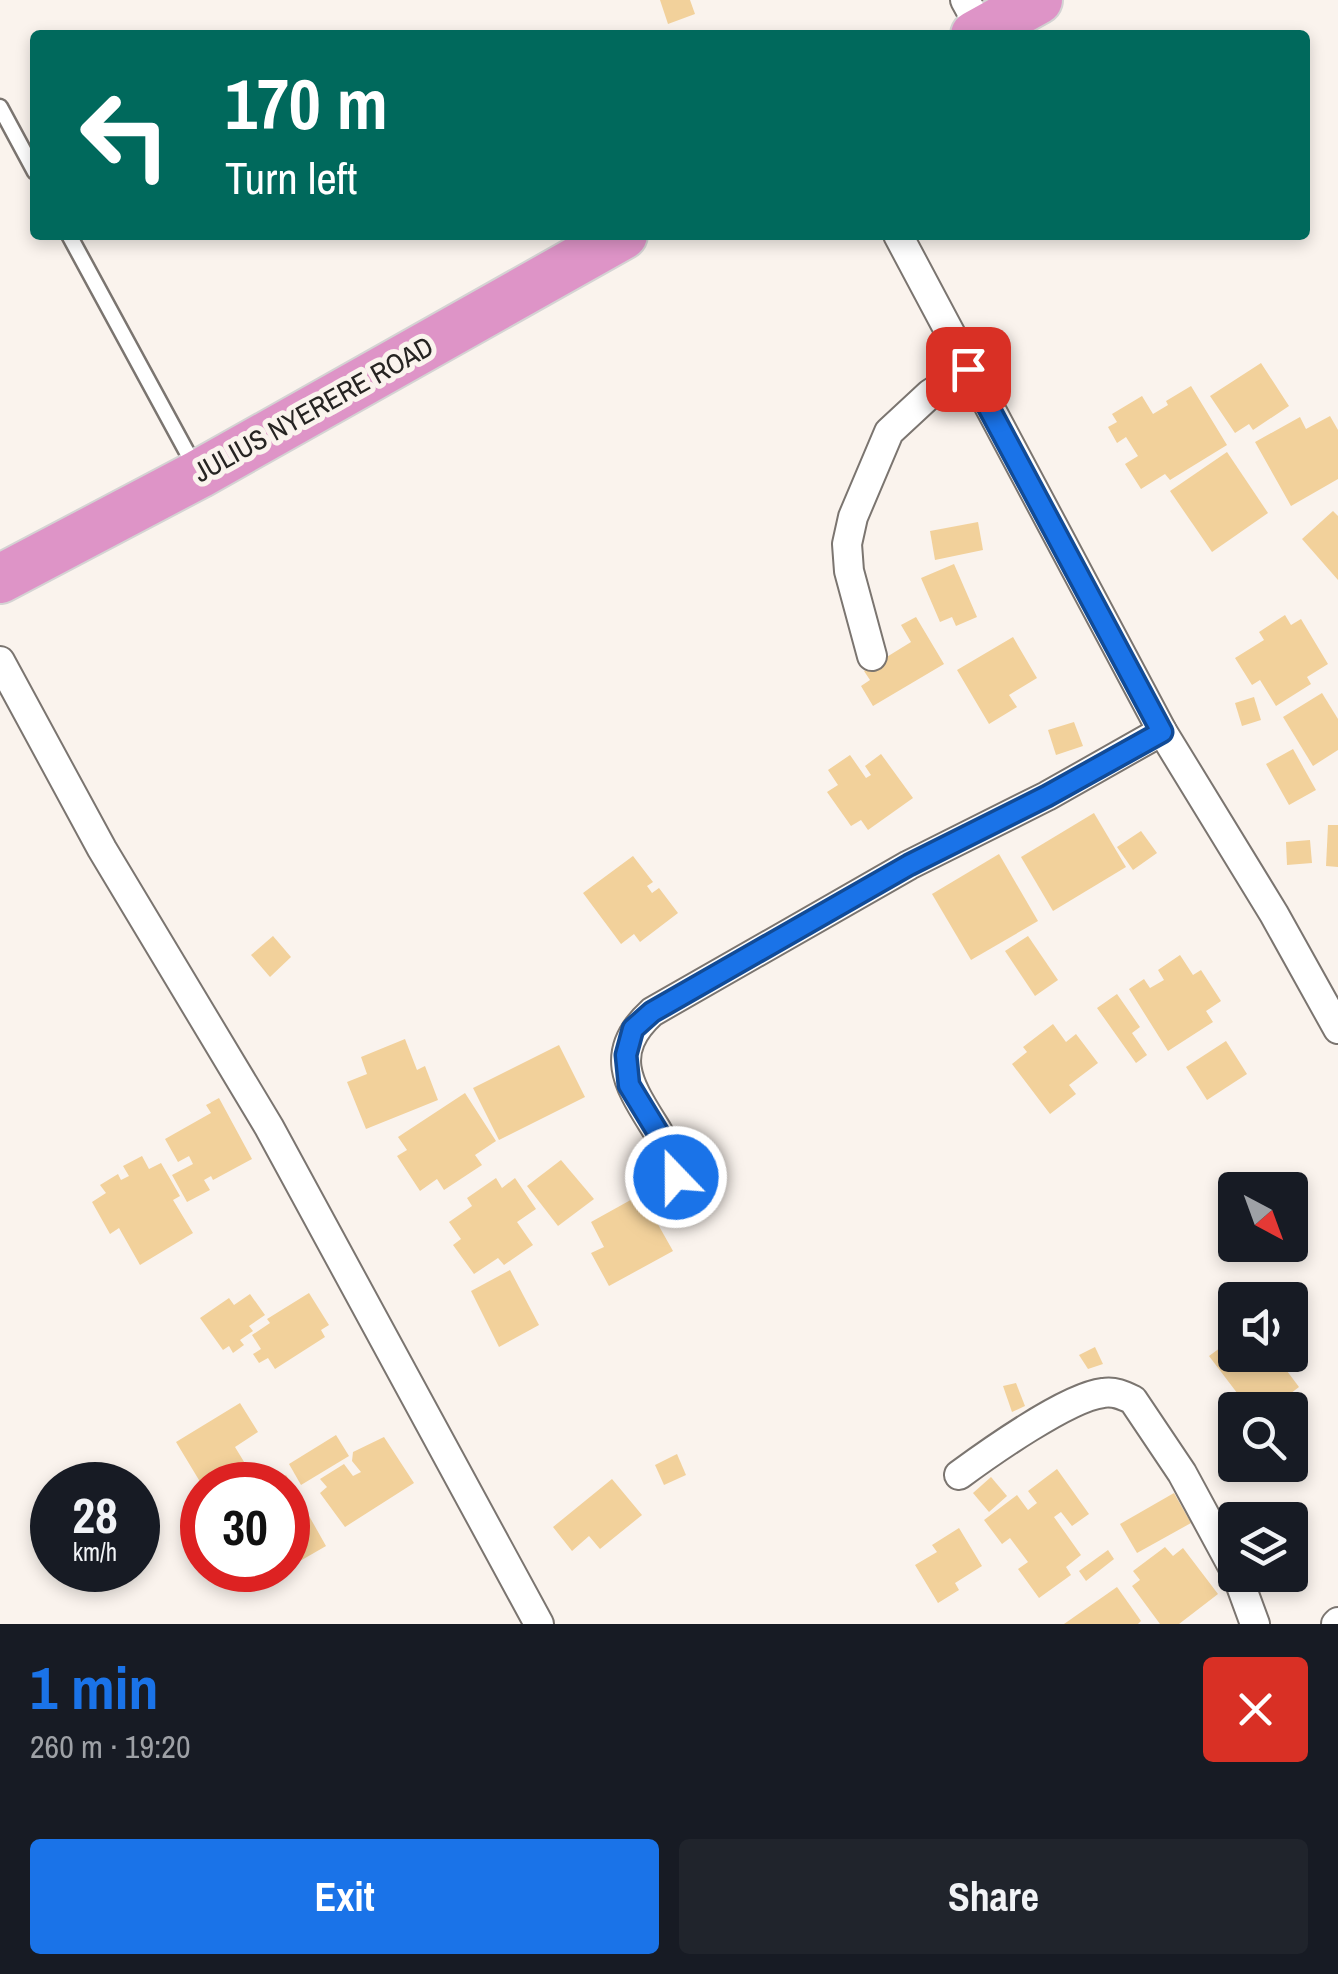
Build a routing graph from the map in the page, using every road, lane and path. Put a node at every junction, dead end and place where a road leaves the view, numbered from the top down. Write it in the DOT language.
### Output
graph roads {
  1 [pos="1038,0"];
  2 [pos="974,22"];
  3 [pos="0,108"];
  4 [pos="30,163"];
  5 [pos="72,240"];
  6 [pos="613,240"];
  7 [pos="901,240"];
  8 [pos="968,369"];
  9 [pos="198,474"];
  10 [pos="0,579"];
  11 [pos="872,656"];
  12 [pos="0,661"];
  13 [pos="1162,732"];
  14 [pos="1338,1029"];
  15 [pos="676,1177"];
  16 [pos="959,1476"];
  17 [pos="1218,1540"];
  18 [pos="1243,1592"];
  19 [pos="539,1624"];
  20 [pos="1255,1624"];
  1 -- 2 [label="highway"];
  3 -- 4 [label="lane"];
  5 -- 9 [label="lane"];
  6 -- 9 [label="highway, JULIUS NYERERE ROAD"];
  7 -- 8 [label="street"];
  8 -- 11 [label="street"];
  8 -- 13 [label="street"];
  9 -- 10 [label="highway, JULIUS NYERERE ROAD"];
  12 -- 19 [label="street"];
  13 -- 14 [label="street"];
  13 -- 15 [label="street"];
  16 -- 17 [label="street"];
  18 -- 20 [label="street"];
}
